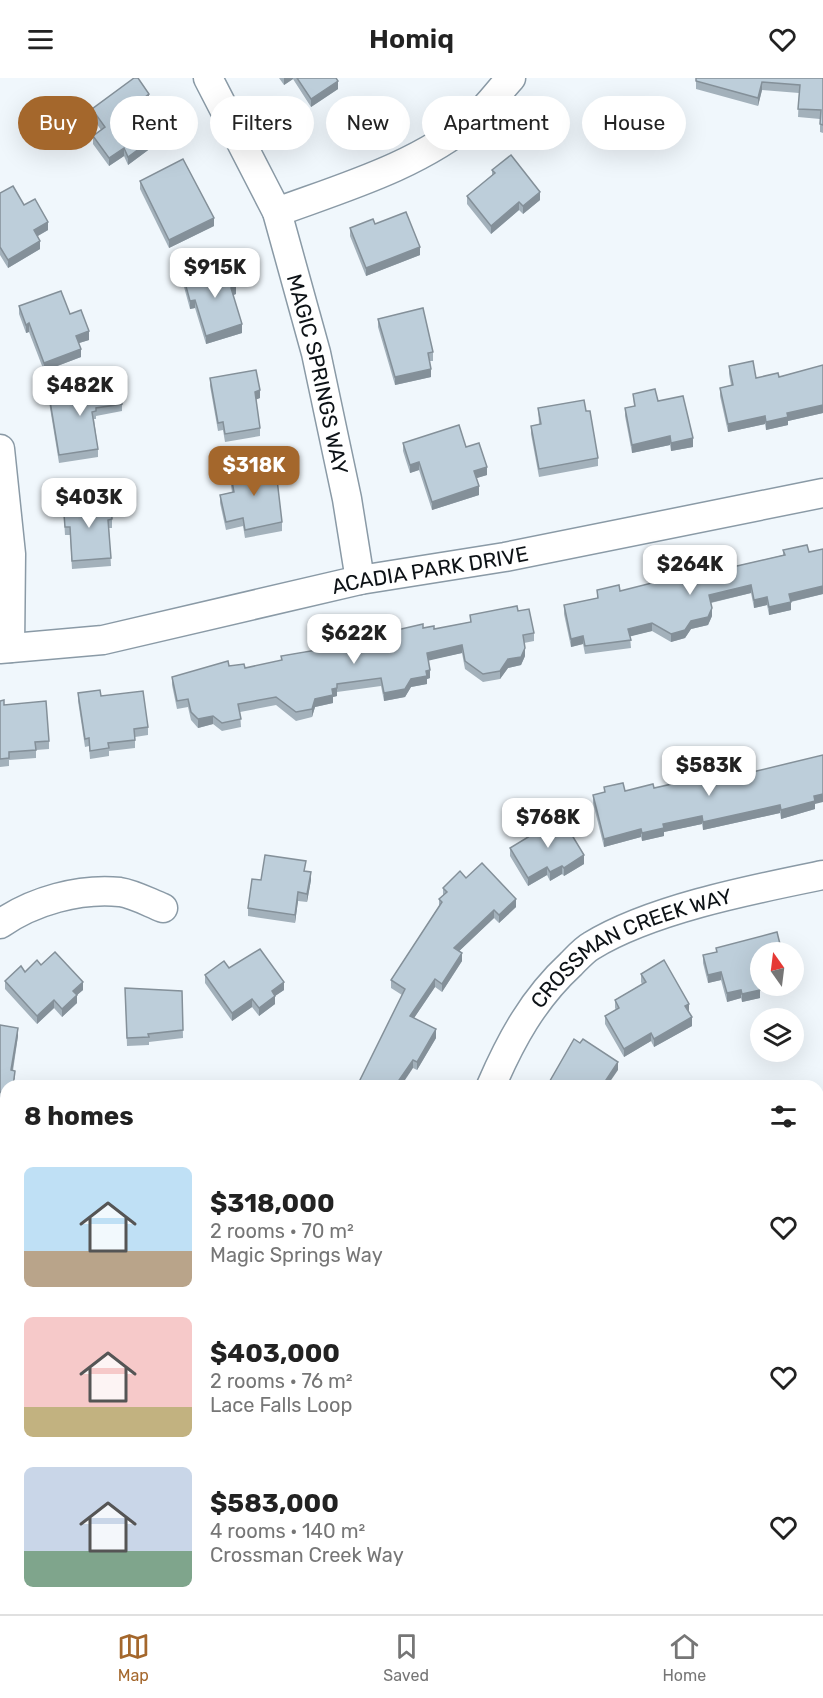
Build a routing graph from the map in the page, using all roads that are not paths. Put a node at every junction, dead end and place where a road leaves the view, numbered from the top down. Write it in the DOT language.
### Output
graph roads {
  1 [pos="208,78"];
  2 [pos="511,78"];
  3 [pos="277,212"];
  4 [pos="0,449"];
  5 [pos="823,493"];
  6 [pos="360,580"];
  7 [pos="5,649"];
  8 [pos="823,876"];
  9 [pos="164,909"];
  10 [pos="0,924"];
  11 [pos="494,1080"];
  1 -- 3 [label="street, MAGIC SPRINGS WAY"];
  2 -- 3 [label="street"];
  3 -- 6 [label="street, MAGIC SPRINGS WAY"];
  4 -- 7 [label="street"];
  5 -- 6 [label="street, ACADIA PARK DRIVE"];
  6 -- 7 [label="street, ACADIA PARK DRIVE"];
  8 -- 11 [label="street, CROSSMAN CREEK WAY"];
  9 -- 10 [label="street"];
}
